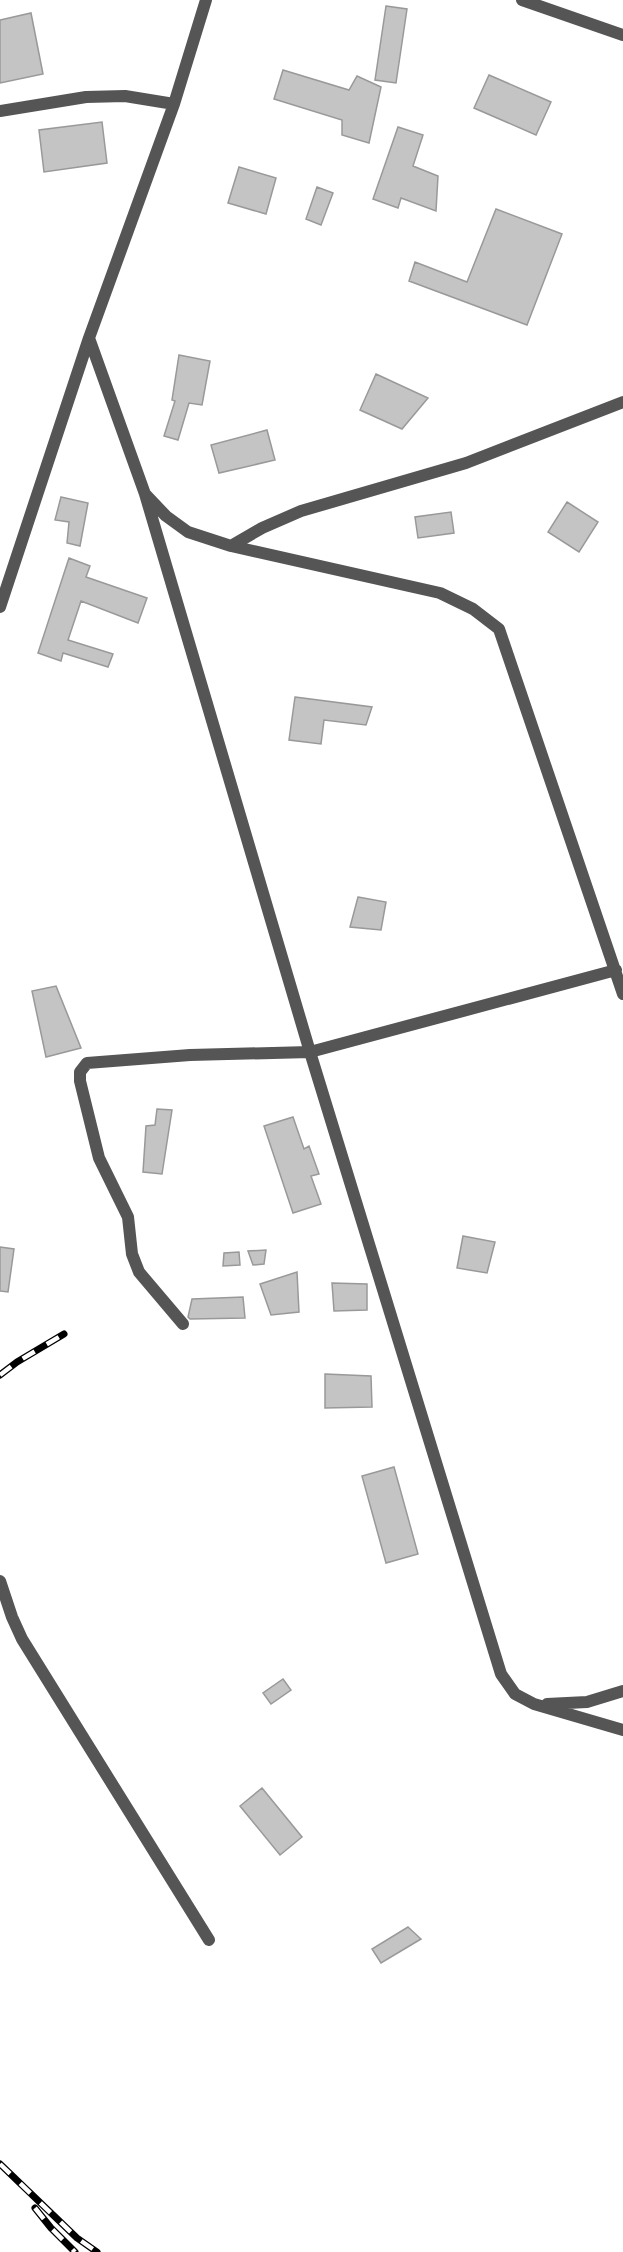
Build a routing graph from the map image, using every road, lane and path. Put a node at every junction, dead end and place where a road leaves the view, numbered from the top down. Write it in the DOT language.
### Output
graph roads {
  1 [pos="206,0"];
  2 [pos="522,0"];
  3 [pos="623,35"];
  4 [pos="174,104"];
  5 [pos="0,111"];
  6 [pos="89,338"];
  7 [pos="623,402"];
  8 [pos="145,494"];
  9 [pos="231,546"];
  10 [pos="0,607"];
  11 [pos="616,970"];
  12 [pos="623,994"];
  13 [pos="310,1052"];
  14 [pos="183,1324"];
  15 [pos="0,1581"];
  16 [pos="623,1691"];
  17 [pos="534,1704"];
  18 [pos="623,1730"];
  19 [pos="209,1940"];
  1 -- 4 [label="street"];
  2 -- 3 [label="street"];
  4 -- 5 [label="street"];
  4 -- 6 [label="street"];
  6 -- 8 [label="street"];
  6 -- 10 [label="street"];
  7 -- 9 [label="street"];
  8 -- 9 [label="street"];
  8 -- 13 [label="street"];
  9 -- 11 [label="street"];
  11 -- 12 [label="street"];
  11 -- 13 [label="street"];
  13 -- 14 [label="street"];
  13 -- 17 [label="street"];
  15 -- 19 [label="street"];
  16 -- 17 [label="street"];
  17 -- 18 [label="street"];
}
